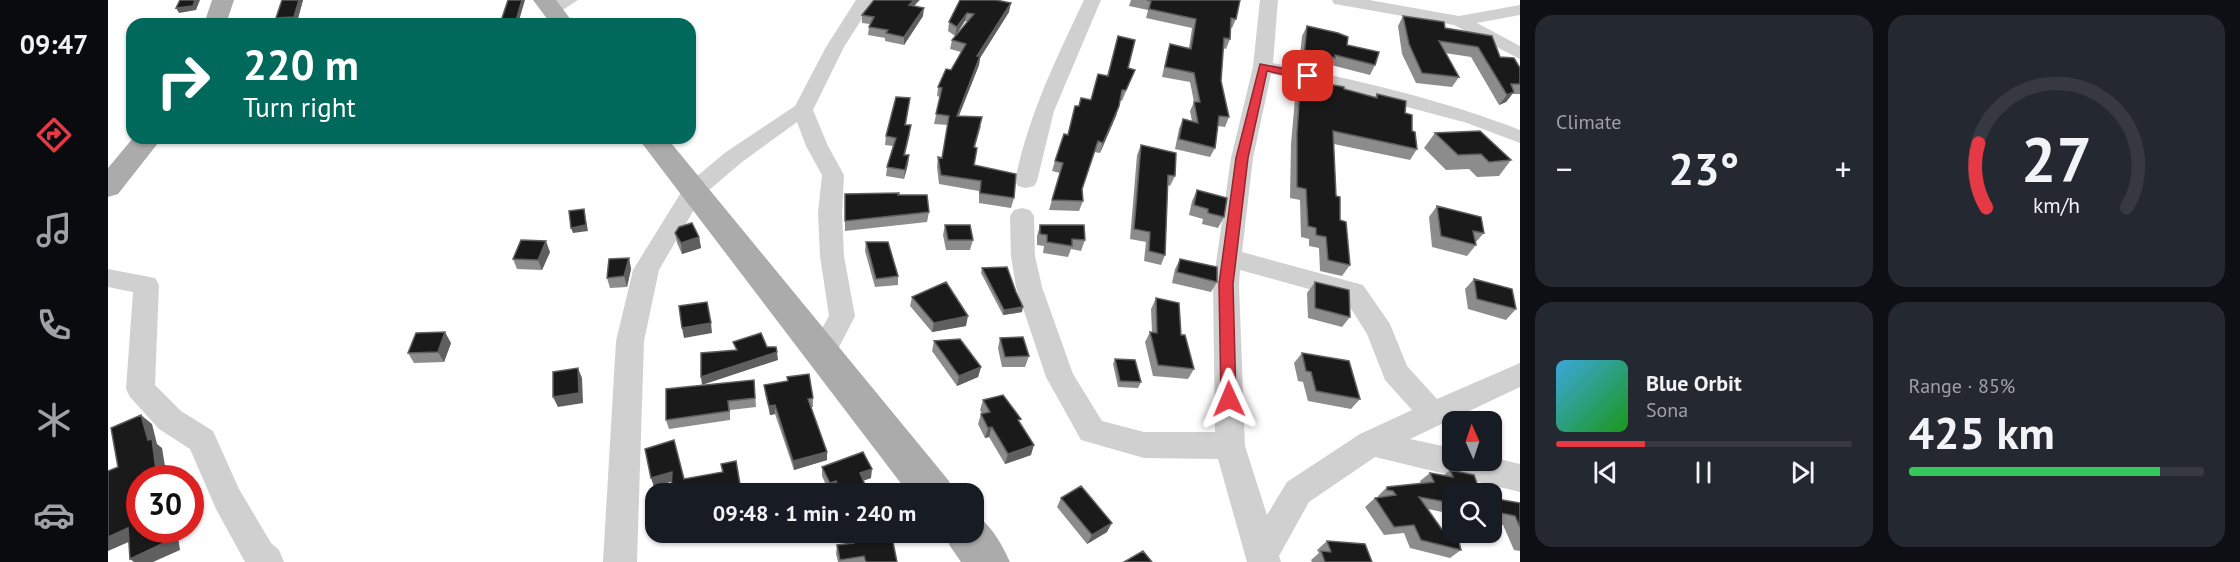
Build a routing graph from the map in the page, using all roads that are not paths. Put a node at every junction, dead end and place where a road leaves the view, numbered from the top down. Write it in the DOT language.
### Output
graph roads {
  1 [pos="223,0"];
  2 [pos="865,0"];
  3 [pos="1093,0"];
  4 [pos="1340,0"];
  5 [pos="1264,1"];
  6 [pos="1520,9"];
  7 [pos="217,18"];
  8 [pos="1459,21"];
  9 [pos="1520,53"];
  10 [pos="1263,67"];
  11 [pos="803,110"];
  12 [pos="1520,137"];
  13 [pos="143,144"];
  14 [pos="657,144"];
  15 [pos="1026,181"];
  16 [pos="108,187"];
  17 [pos="693,191"];
  18 [pos="1022,216"];
  19 [pos="1230,258"];
  20 [pos="108,278"];
  21 [pos="822,353"];
  22 [pos="1520,374"];
  23 [pos="1433,414"];
  24 [pos="1371,443"];
  25 [pos="1230,446"];
  26 [pos="1520,478"];
  27 [pos="925,483"];
  28 [pos="973,543"];
  29 [pos="1263,558"];
  30 [pos="267,562"];
  31 [pos="620,562"];
  32 [pos="988,562"];
  1 -- 7 [label="main road"];
  2 -- 11 [label="street"];
  3 -- 15 [label="street"];
  4 -- 8 [label="street"];
  5 -- 10 [label="street"];
  6 -- 8 [label="street"];
  8 -- 9 [label="street"];
  10 -- 12 [label="street"];
  10 -- 19 [label="street"];
  11 -- 17 [label="street"];
  11 -- 21 [label="street"];
  13 -- 16 [label="main road"];
  14 -- 17 [label="main road"];
  17 -- 21 [label="main road"];
  17 -- 31 [label="street"];
  18 -- 25 [label="street"];
  19 -- 23 [label="street"];
  19 -- 25 [label="street"];
  20 -- 30 [label="street"];
  21 -- 27 [label="main road"];
  22 -- 23 [label="street"];
  23 -- 24 [label="street"];
  24 -- 26 [label="street"];
  24 -- 29 [label="street"];
  25 -- 29 [label="street"];
  28 -- 32 [label="main road"];
}
